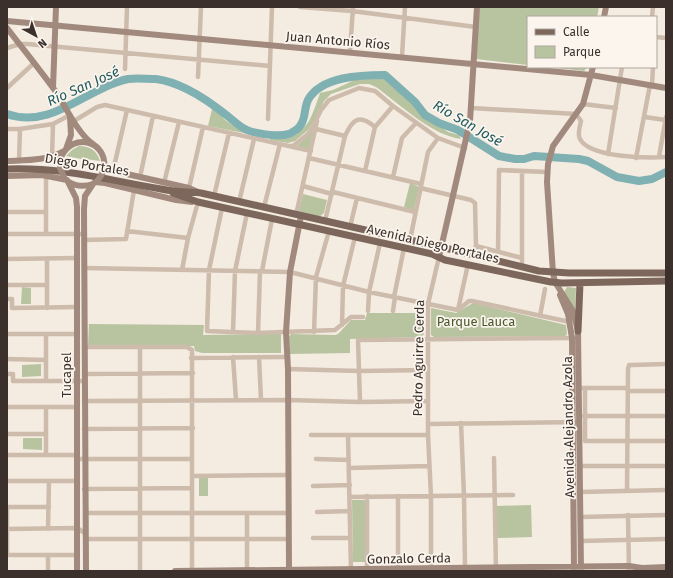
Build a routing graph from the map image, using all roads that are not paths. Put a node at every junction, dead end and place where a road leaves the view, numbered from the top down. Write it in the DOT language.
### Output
graph roads {
  1 [pos="56,7"];
  2 [pos="128,7"];
  3 [pos="201,7"];
  4 [pos="272,7"];
  5 [pos="300,7"];
  6 [pos="405,7"];
  7 [pos="477,7"];
  8 [pos="352,9"];
  9 [pos="404,18"];
  10 [pos="7,21"];
  11 [pos="55,25"];
  12 [pos="476,27"];
  13 [pos="7,28"];
  14 [pos="126,32"];
  15 [pos="199,38"];
  16 [pos="20,44"];
  17 [pos="271,45"];
  18 [pos="54,47"];
  19 [pos="7,48"];
  20 [pos="350,52"];
  21 [pos="126,54"];
  22 [pos="402,56"];
  23 [pos="198,60"];
  24 [pos="34,63"];
  25 [pos="474,64"];
  26 [pos="270,66"];
  27 [pos="593,68"];
  28 [pos="622,68"];
  29 [pos="653,68"];
  30 [pos="125,69"];
  31 [pos="591,75"];
  32 [pos="198,77"];
  33 [pos="621,80"];
  34 [pos="651,85"];
  35 [pos="7,88"];
  36 [pos="53,88"];
  37 [pos="666,88"];
  38 [pos="583,104"];
  39 [pos="393,106"];
  40 [pos="471,108"];
  41 [pos="616,108"];
  42 [pos="127,110"];
  43 [pos="576,114"];
  44 [pos="70,116"];
  45 [pos="153,116"];
  46 [pos="318,117"];
  47 [pos="644,117"];
  48 [pos="666,118"];
  49 [pos="268,119"];
  50 [pos="178,122"];
  51 [pos="416,123"];
  52 [pos="52,124"];
  53 [pos="203,127"];
  54 [pos="375,127"];
  55 [pos="7,129"];
  56 [pos="20,129"];
  57 [pos="316,129"];
  58 [pos="229,133"];
  59 [pos="345,136"];
  60 [pos="254,138"];
  61 [pos="438,138"];
  62 [pos="93,144"];
  63 [pos="280,144"];
  64 [pos="465,145"];
  65 [pos="289,146"];
  66 [pos="66,150"];
  67 [pos="311,151"];
  68 [pos="608,154"];
  69 [pos="52,157"];
  70 [pos="659,157"];
  71 [pos="666,157"];
  72 [pos="309,158"];
  73 [pos="636,158"];
  74 [pos="7,161"];
  75 [pos="20,161"];
  76 [pos="339,165"];
  77 [pos="104,168"];
  78 [pos="7,169"];
  79 [pos="113,171"];
  80 [pos="365,171"];
  81 [pos="522,171"];
  82 [pos="547,172"];
  83 [pos="46,175"];
  84 [pos="7,176"];
  85 [pos="140,177"];
  86 [pos="393,177"];
  87 [pos="66,180"];
  88 [pos="95,182"];
  89 [pos="164,186"];
  90 [pos="302,186"];
  91 [pos="421,186"];
  92 [pos="189,188"];
  93 [pos="134,190"];
  94 [pos="201,193"];
  95 [pos="332,193"];
  96 [pos="214,196"];
  97 [pos="453,196"];
  98 [pos="357,198"];
  99 [pos="198,202"];
  100 [pos="239,202"];
  101 [pos="264,207"];
  102 [pos="222,208"];
  103 [pos="7,212"];
  104 [pos="46,212"];
  105 [pos="415,212"];
  106 [pos="247,213"];
  107 [pos="299,215"];
  108 [pos="272,219"];
  109 [pos="325,221"];
  110 [pos="299,225"];
  111 [pos="350,227"];
  112 [pos="127,231"];
  113 [pos="329,231"];
  114 [pos="7,234"];
  115 [pos="46,234"];
  116 [pos="77,234"];
  117 [pos="84,237"];
  118 [pos="355,237"];
  119 [pos="188,238"];
  120 [pos="410,240"];
  121 [pos="380,243"];
  122 [pos="476,246"];
  123 [pos="441,247"];
  124 [pos="404,248"];
  125 [pos="498,252"];
  126 [pos="473,256"];
  127 [pos="439,257"];
  128 [pos="77,258"];
  129 [pos="522,258"];
  130 [pos="7,259"];
  131 [pos="47,259"];
  132 [pos="468,264"];
  133 [pos="522,267"];
  134 [pos="84,268"];
  135 [pos="182,270"];
  136 [pos="209,270"];
  137 [pos="235,271"];
  138 [pos="261,271"];
  139 [pos="290,272"];
  140 [pos="553,273"];
  141 [pos="666,273"];
  142 [pos="316,278"];
  143 [pos="666,281"];
  144 [pos="580,283"];
  145 [pos="7,285"];
  146 [pos="47,285"];
  147 [pos="557,285"];
  148 [pos="343,286"];
  149 [pos="545,289"];
  150 [pos="369,292"];
  151 [pos="394,297"];
  152 [pos="7,299"];
  153 [pos="428,304"];
  154 [pos="77,307"];
  155 [pos="47,308"];
  156 [pos="458,310"];
  157 [pos="368,311"];
  158 [pos="393,311"];
  159 [pos="540,316"];
  160 [pos="363,317"];
  161 [pos="570,322"];
  162 [pos="342,325"];
  163 [pos="233,332"];
  164 [pos="258,332"];
  165 [pos="286,332"];
  166 [pos="314,332"];
  167 [pos="7,334"];
  168 [pos="46,334"];
  169 [pos="76,334"];
  170 [pos="576,335"];
  171 [pos="429,339"];
  172 [pos="84,347"];
  173 [pos="140,347"];
  174 [pos="233,357"];
  175 [pos="259,357"];
  176 [pos="286,357"];
  177 [pos="191,358"];
  178 [pos="7,359"];
  179 [pos="46,360"];
  180 [pos="666,364"];
  181 [pos="288,369"];
  182 [pos="428,370"];
  183 [pos="359,371"];
  184 [pos="193,373"];
  185 [pos="7,374"];
  186 [pos="140,374"];
  187 [pos="84,377"];
  188 [pos="46,381"];
  189 [pos="77,381"];
  190 [pos="579,388"];
  191 [pos="628,390"];
  192 [pos="666,391"];
  193 [pos="236,400"];
  194 [pos="261,400"];
  195 [pos="288,400"];
  196 [pos="84,401"];
  197 [pos="140,401"];
  198 [pos="193,401"];
  199 [pos="428,401"];
  200 [pos="360,402"];
  201 [pos="7,407"];
  202 [pos="46,407"];
  203 [pos="77,407"];
  204 [pos="628,416"];
  205 [pos="666,416"];
  206 [pos="579,419"];
  207 [pos="428,424"];
  208 [pos="461,424"];
  209 [pos="140,428"];
  210 [pos="192,428"];
  211 [pos="84,429"];
  212 [pos="7,434"];
  213 [pos="46,434"];
  214 [pos="311,435"];
  215 [pos="348,435"];
  216 [pos="428,435"];
  217 [pos="628,441"];
  218 [pos="666,441"];
  219 [pos="7,455"];
  220 [pos="46,455"];
  221 [pos="77,457"];
  222 [pos="494,458"];
  223 [pos="84,459"];
  224 [pos="140,459"];
  225 [pos="192,459"];
  226 [pos="316,459"];
  227 [pos="348,460"];
  228 [pos="429,466"];
  229 [pos="580,466"];
  230 [pos="627,466"];
  231 [pos="666,466"];
  232 [pos="349,468"];
  233 [pos="288,475"];
  234 [pos="192,476"];
  235 [pos="7,481"];
  236 [pos="49,481"];
  237 [pos="77,481"];
  238 [pos="350,485"];
  239 [pos="313,486"];
  240 [pos="140,488"];
  241 [pos="192,488"];
  242 [pos="84,489"];
  243 [pos="627,490"];
  244 [pos="666,490"];
  245 [pos="580,492"];
  246 [pos="514,495"];
  247 [pos="367,496"];
  248 [pos="398,496"];
  249 [pos="431,496"];
  250 [pos="464,496"];
  251 [pos="495,496"];
  252 [pos="350,497"];
  253 [pos="49,506"];
  254 [pos="7,507"];
  255 [pos="350,511"];
  256 [pos="317,512"];
  257 [pos="192,513"];
  258 [pos="247,513"];
  259 [pos="288,513"];
  260 [pos="84,514"];
  261 [pos="140,514"];
  262 [pos="666,515"];
  263 [pos="628,516"];
  264 [pos="580,517"];
  265 [pos="77,528"];
  266 [pos="48,529"];
  267 [pos="7,530"];
  268 [pos="85,536"];
  269 [pos="313,538"];
  270 [pos="350,538"];
  271 [pos="140,539"];
  272 [pos="192,539"];
  273 [pos="247,539"];
  274 [pos="288,539"];
  275 [pos="629,539"];
  276 [pos="666,539"];
  277 [pos="581,541"];
  278 [pos="77,554"];
  279 [pos="7,555"];
  280 [pos="48,555"];
  281 [pos="666,567"];
  282 [pos="465,568"];
  283 [pos="398,569"];
  284 [pos="496,569"];
  285 [pos="574,569"];
  286 [pos="581,569"];
  287 [pos="631,569"];
  288 [pos="77,570"];
  289 [pos="351,570"];
  290 [pos="367,570"];
  291 [pos="431,570"];
  292 [pos="642,570"];
  293 [pos="48,571"];
  294 [pos="86,571"];
  295 [pos="140,571"];
  296 [pos="175,571"];
  297 [pos="192,571"];
  298 [pos="247,571"];
  299 [pos="288,571"];
  1 -- 11 [label="main road"];
  2 -- 14 [label="street"];
  3 -- 15 [label="street"];
  4 -- 17 [label="street"];
  5 -- 8 [label="street"];
  6 -- 9 [label="street"];
  7 -- 12 [label="main road, Pedro Aguirre Cerda"];
  8 -- 9 [label="street"];
  8 -- 20 [label="street"];
  9 -- 12 [label="street"];
  9 -- 22 [label="street"];
  10 -- 11 [label="main road, Juan Antonio Ríos"];
  11 -- 14 [label="main road, Juan Antonio Ríos"];
  11 -- 18 [label="main road"];
  12 -- 25 [label="main road, Pedro Aguirre Cerda"];
  13 -- 16 [label="main road"];
  14 -- 15 [label="main road, Juan Antonio Ríos"];
  14 -- 21 [label="street"];
  15 -- 17 [label="main road, Juan Antonio Ríos"];
  15 -- 23 [label="street"];
  16 -- 18 [label="street"];
  16 -- 19 [label="street"];
  16 -- 24 [label="main road"];
  17 -- 20 [label="main road, Juan Antonio Ríos"];
  17 -- 26 [label="street"];
  18 -- 21 [label="street"];
  18 -- 36 [label="main road"];
  20 -- 22 [label="main road, Juan Antonio Ríos"];
  21 -- 23 [label="street"];
  21 -- 30 [label="street"];
  22 -- 25 [label="main road, Juan Antonio Ríos"];
  23 -- 26 [label="street"];
  23 -- 32 [label="street"];
  24 -- 35 [label="street"];
  24 -- 36 [label="main road"];
  25 -- 31 [label="main road, Juan Antonio Ríos"];
  25 -- 40 [label="main road, Pedro Aguirre Cerda"];
  26 -- 49 [label="street"];
  27 -- 31 [label="main road, Avenida Alejandro Azola"];
  28 -- 33 [label="street"];
  29 -- 34 [label="street"];
  31 -- 33 [label="main road, Juan Antonio Ríos"];
  31 -- 38 [label="main road, Avenida Alejandro Azola"];
  33 -- 34 [label="main road, Juan Antonio Ríos"];
  33 -- 41 [label="street"];
  34 -- 37 [label="main road, Juan Antonio Ríos"];
  34 -- 47 [label="street"];
  36 -- 44 [label="main road"];
  38 -- 41 [label="street"];
  38 -- 43 [label="main road, Avenida Alejandro Azola"];
  39 -- 46 [label="street"];
  39 -- 51 [label="street"];
  39 -- 54 [label="street"];
  40 -- 43 [label="street"];
  40 -- 64 [label="main road, Pedro Aguirre Cerda"];
  41 -- 68 [label="street"];
  42 -- 44 [label="street"];
  42 -- 45 [label="street"];
  42 -- 79 [label="street"];
  43 -- 68 [label="street"];
  43 -- 82 [label="main road, Avenida Alejandro Azola"];
  44 -- 52 [label="street"];
  44 -- 62 [label="main road"];
  44 -- 66 [label="main road"];
  45 -- 50 [label="street"];
  45 -- 85 [label="street"];
  46 -- 57 [label="street"];
  46 -- 65 [label="street"];
  47 -- 48 [label="street"];
  47 -- 73 [label="street"];
  48 -- 70 [label="street"];
  50 -- 53 [label="street"];
  50 -- 89 [label="street"];
  51 -- 61 [label="street"];
  51 -- 86 [label="street"];
  52 -- 56 [label="street"];
  52 -- 69 [label="street"];
  53 -- 58 [label="street"];
  53 -- 92 [label="street"];
  54 -- 59 [label="street"];
  54 -- 80 [label="street"];
  55 -- 56 [label="street"];
  56 -- 75 [label="street"];
  57 -- 59 [label="street"];
  57 -- 67 [label="street"];
  58 -- 60 [label="street"];
  58 -- 96 [label="street"];
  59 -- 76 [label="street"];
  60 -- 63 [label="street"];
  60 -- 100 [label="street"];
  61 -- 64 [label="street"];
  61 -- 91 [label="street"];
  62 -- 66 [label="main road"];
  62 -- 77 [label="main road"];
  63 -- 65 [label="street"];
  63 -- 101 [label="street"];
  64 -- 97 [label="main road, Pedro Aguirre Cerda"];
  65 -- 67 [label="street"];
  66 -- 69 [label="main road, Diego Portales"];
  66 -- 87 [label="main road, bridge"];
  67 -- 72 [label="street"];
  68 -- 73 [label="street"];
  69 -- 75 [label="main road, Diego Portales"];
  70 -- 71 [label="street"];
  70 -- 73 [label="street"];
  72 -- 76 [label="street"];
  72 -- 90 [label="street"];
  74 -- 75 [label="main road, Diego Portales"];
  76 -- 80 [label="street"];
  76 -- 95 [label="street"];
  77 -- 79 [label="main road, Diego Portales"];
  77 -- 88 [label="main road, bridge"];
  78 -- 89 [label="main road, Diego Portales"];
  79 -- 85 [label="main road, Diego Portales"];
  80 -- 86 [label="street"];
  81 -- 82 [label="street"];
  81 -- 125 [label="street"];
  81 -- 129 [label="street"];
  82 -- 140 [label="main road, Avenida Alejandro Azola"];
  83 -- 84 [label="main road, Diego Portales"];
  83 -- 87 [label="main road, Diego Portales"];
  83 -- 104 [label="street"];
  85 -- 89 [label="main road, Diego Portales"];
  86 -- 91 [label="street"];
  87 -- 88 [label="main road"];
  87 -- 116 [label="main road, Tucapel"];
  88 -- 93 [label="main road, Diego Portales"];
  88 -- 117 [label="main road, Tucapel"];
  89 -- 92 [label="main road, Diego Portales"];
  89 -- 94 [label="main road, Diego Portales"];
  89 -- 99 [label="main road, Diego Portales"];
  90 -- 95 [label="street"];
  90 -- 107 [label="street"];
  91 -- 97 [label="street"];
  91 -- 105 [label="street"];
  92 -- 94 [label="main road, Diego Portales"];
  93 -- 99 [label="main road, Diego Portales"];
  93 -- 112 [label="street"];
  94 -- 96 [label="main road, Avenida Diego Portales"];
  95 -- 98 [label="street"];
  95 -- 109 [label="street"];
  96 -- 100 [label="main road, Avenida Diego Portales"];
  97 -- 122 [label="street"];
  97 -- 123 [label="main road, Pedro Aguirre Cerda"];
  98 -- 105 [label="street"];
  98 -- 111 [label="street"];
  99 -- 102 [label="main road, Avenida Diego Portales"];
  99 -- 119 [label="street"];
  100 -- 101 [label="main road, Avenida Diego Portales"];
  101 -- 107 [label="main road, Avenida Diego Portales"];
  102 -- 106 [label="main road, Avenida Diego Portales"];
  102 -- 136 [label="street"];
  103 -- 104 [label="street"];
  104 -- 115 [label="street"];
  105 -- 120 [label="street"];
  106 -- 108 [label="main road, Avenida Diego Portales"];
  106 -- 137 [label="street"];
  107 -- 109 [label="main road, Avenida Diego Portales"];
  107 -- 110 [label="main road"];
  108 -- 110 [label="main road, Avenida Diego Portales"];
  108 -- 138 [label="street"];
  109 -- 111 [label="main road, Avenida Diego Portales"];
  110 -- 113 [label="main road, Avenida Diego Portales"];
  110 -- 139 [label="main road"];
  111 -- 120 [label="main road, Avenida Diego Portales"];
  112 -- 117 [label="street"];
  112 -- 119 [label="street"];
  113 -- 118 [label="main road, Avenida Diego Portales"];
  113 -- 142 [label="street"];
  114 -- 115 [label="street"];
  115 -- 116 [label="street"];
  116 -- 117 [label="street"];
  116 -- 128 [label="main road, Tucapel"];
  117 -- 134 [label="main road, Tucapel"];
  118 -- 121 [label="main road, Avenida Diego Portales"];
  118 -- 148 [label="street"];
  119 -- 135 [label="street"];
  120 -- 123 [label="main road, Avenida Diego Portales"];
  121 -- 124 [label="main road, Avenida Diego Portales"];
  121 -- 150 [label="street"];
  122 -- 125 [label="street, Avenida Diego Portales"];
  122 -- 126 [label="street"];
  123 -- 126 [label="main road, Avenida Diego Portales"];
  123 -- 127 [label="main road, Pedro Aguirre Cerda"];
  124 -- 127 [label="main road, Avenida Diego Portales"];
  124 -- 151 [label="street"];
  125 -- 129 [label="street, Avenida Diego Portales"];
  126 -- 133 [label="main road, Avenida Diego Portales"];
  127 -- 132 [label="main road, Avenida Diego Portales"];
  127 -- 153 [label="street, Pedro Aguirre Cerda"];
  128 -- 131 [label="street"];
  128 -- 154 [label="main road, Tucapel"];
  129 -- 133 [label="street"];
  130 -- 131 [label="street"];
  131 -- 146 [label="street"];
  132 -- 147 [label="main road, Avenida Diego Portales"];
  132 -- 156 [label="street"];
  133 -- 140 [label="main road, Avenida Diego Portales"];
  134 -- 135 [label="street"];
  134 -- 172 [label="main road, Tucapel"];
  135 -- 136 [label="street"];
  136 -- 137 [label="street"];
  136 -- 163 [label="street"];
  137 -- 138 [label="street"];
  137 -- 163 [label="street"];
  138 -- 139 [label="street"];
  138 -- 164 [label="street"];
  139 -- 142 [label="street"];
  139 -- 165 [label="main road"];
  140 -- 141 [label="main road, Avenida Diego Portales"];
  140 -- 147 [label="main road, Avenida Alejandro Azola"];
  142 -- 148 [label="street"];
  142 -- 166 [label="street"];
  143 -- 144 [label="main road, Avenida Diego Portales"];
  144 -- 147 [label="main road, Avenida Diego Portales"];
  144 -- 170 [label="main road"];
  145 -- 146 [label="street"];
  146 -- 155 [label="street"];
  147 -- 161 [label="main road, Avenida Alejandro Azola"];
  147 -- 170 [label="main road, Avenida Alejandro Azola"];
  148 -- 150 [label="street"];
  148 -- 162 [label="street"];
  149 -- 159 [label="street"];
  150 -- 151 [label="street"];
  150 -- 157 [label="street"];
  151 -- 153 [label="street"];
  151 -- 158 [label="street"];
  152 -- 155 [label="street"];
  153 -- 156 [label="street"];
  153 -- 171 [label="street, Pedro Aguirre Cerda"];
  154 -- 155 [label="street"];
  154 -- 169 [label="main road, Tucapel"];
  156 -- 159 [label="street"];
  159 -- 161 [label="street"];
  160 -- 162 [label="street"];
  161 -- 170 [label="main road, Avenida Alejandro Azola"];
  162 -- 166 [label="street"];
  163 -- 164 [label="street"];
  164 -- 165 [label="street"];
  165 -- 166 [label="street"];
  165 -- 176 [label="main road"];
  167 -- 168 [label="street"];
  168 -- 169 [label="street"];
  168 -- 179 [label="street"];
  169 -- 189 [label="main road, Tucapel"];
  170 -- 171 [label="street"];
  170 -- 190 [label="main road, Avenida Alejandro Azola"];
  171 -- 182 [label="street, Pedro Aguirre Cerda"];
  171 -- 183 [label="street"];
  172 -- 173 [label="street"];
  172 -- 187 [label="main road, Tucapel"];
  173 -- 177 [label="street"];
  173 -- 186 [label="street"];
  174 -- 175 [label="street"];
  174 -- 177 [label="street"];
  174 -- 193 [label="street"];
  175 -- 176 [label="street"];
  175 -- 194 [label="street"];
  176 -- 181 [label="main road"];
  177 -- 184 [label="street"];
  178 -- 179 [label="street"];
  179 -- 188 [label="street"];
  180 -- 191 [label="street"];
  181 -- 183 [label="street"];
  181 -- 195 [label="main road"];
  182 -- 183 [label="street"];
  182 -- 199 [label="street, Pedro Aguirre Cerda"];
  183 -- 200 [label="street"];
  184 -- 186 [label="street"];
  184 -- 198 [label="street"];
  185 -- 188 [label="street"];
  186 -- 187 [label="street"];
  186 -- 197 [label="street"];
  187 -- 189 [label="street"];
  187 -- 196 [label="main road, Tucapel"];
  188 -- 189 [label="street"];
  189 -- 203 [label="main road, Tucapel"];
  190 -- 191 [label="street"];
  190 -- 206 [label="main road, Avenida Alejandro Azola"];
  191 -- 192 [label="street"];
  191 -- 204 [label="street"];
  193 -- 194 [label="street"];
  193 -- 198 [label="street"];
  194 -- 195 [label="street"];
  195 -- 200 [label="street"];
  195 -- 233 [label="main road"];
  196 -- 197 [label="street"];
  196 -- 211 [label="main road, Tucapel"];
  197 -- 198 [label="street"];
  197 -- 209 [label="street"];
  198 -- 210 [label="street"];
  199 -- 200 [label="street"];
  199 -- 207 [label="street, Pedro Aguirre Cerda"];
  201 -- 202 [label="street"];
  202 -- 203 [label="street"];
  202 -- 213 [label="street"];
  203 -- 221 [label="main road, Tucapel"];
  204 -- 205 [label="street"];
  204 -- 206 [label="street"];
  204 -- 217 [label="street"];
  206 -- 208 [label="street"];
  206 -- 217 [label="street"];
  206 -- 229 [label="main road, Avenida Alejandro Azola"];
  206 -- 285 [label="main road, Avenida Alejandro Azola"];
  207 -- 208 [label="street"];
  207 -- 216 [label="street, Pedro Aguirre Cerda"];
  208 -- 250 [label="street"];
  209 -- 210 [label="street"];
  209 -- 211 [label="street"];
  209 -- 224 [label="street"];
  210 -- 225 [label="street"];
  211 -- 223 [label="main road, Tucapel"];
  212 -- 213 [label="street"];
  213 -- 220 [label="street"];
  214 -- 215 [label="street"];
  215 -- 216 [label="street"];
  215 -- 227 [label="street"];
  216 -- 228 [label="street, Pedro Aguirre Cerda"];
  217 -- 218 [label="street"];
  217 -- 230 [label="street"];
  219 -- 220 [label="street"];
  220 -- 221 [label="street"];
  221 -- 223 [label="street"];
  221 -- 237 [label="main road, Tucapel"];
  222 -- 251 [label="street"];
  223 -- 224 [label="street"];
  223 -- 242 [label="main road, Tucapel"];
  224 -- 225 [label="street"];
  224 -- 240 [label="street"];
  225 -- 234 [label="street"];
  226 -- 227 [label="street"];
  227 -- 232 [label="street"];
  228 -- 232 [label="street"];
  228 -- 249 [label="street, Pedro Aguirre Cerda"];
  229 -- 230 [label="street"];
  229 -- 245 [label="main road, Avenida Alejandro Azola"];
  230 -- 231 [label="street"];
  230 -- 243 [label="street"];
  232 -- 238 [label="street"];
  233 -- 234 [label="street"];
  233 -- 259 [label="main road"];
  234 -- 241 [label="street"];
  235 -- 236 [label="street"];
  236 -- 237 [label="street"];
  236 -- 253 [label="street"];
  237 -- 265 [label="main road, Tucapel"];
  238 -- 239 [label="street"];
  238 -- 252 [label="street"];
  240 -- 241 [label="street"];
  240 -- 242 [label="street"];
  240 -- 261 [label="street"];
  241 -- 257 [label="street"];
  242 -- 260 [label="main road, Tucapel"];
  243 -- 244 [label="street"];
  243 -- 245 [label="street"];
  245 -- 264 [label="main road, Avenida Alejandro Azola"];
  246 -- 251 [label="street"];
  247 -- 248 [label="street"];
  247 -- 252 [label="street"];
  247 -- 290 [label="street"];
  248 -- 249 [label="street"];
  248 -- 283 [label="street"];
  249 -- 250 [label="street"];
  249 -- 291 [label="street, Pedro Aguirre Cerda"];
  250 -- 251 [label="street"];
  250 -- 282 [label="street"];
  251 -- 284 [label="street"];
  252 -- 255 [label="street"];
  253 -- 254 [label="street"];
  253 -- 266 [label="street"];
  254 -- 267 [label="street"];
  255 -- 256 [label="street"];
  255 -- 270 [label="street"];
  257 -- 258 [label="street"];
  257 -- 261 [label="street"];
  257 -- 272 [label="street"];
  258 -- 259 [label="street"];
  258 -- 273 [label="street"];
  259 -- 274 [label="main road"];
  260 -- 261 [label="street"];
  260 -- 268 [label="main road, Tucapel"];
  261 -- 271 [label="street"];
  262 -- 263 [label="street"];
  263 -- 264 [label="street"];
  263 -- 275 [label="street"];
  264 -- 277 [label="main road, Avenida Alejandro Azola"];
  265 -- 266 [label="street"];
  265 -- 268 [label="street"];
  265 -- 278 [label="main road, Tucapel"];
  266 -- 267 [label="street"];
  267 -- 279 [label="street"];
  268 -- 271 [label="street"];
  268 -- 294 [label="main road, Tucapel"];
  269 -- 270 [label="street"];
  270 -- 289 [label="street"];
  271 -- 272 [label="street"];
  271 -- 295 [label="street"];
  272 -- 273 [label="street"];
  272 -- 297 [label="street"];
  273 -- 274 [label="street"];
  273 -- 298 [label="street"];
  274 -- 299 [label="main road"];
  275 -- 276 [label="street"];
  275 -- 277 [label="street"];
  275 -- 287 [label="street"];
  277 -- 286 [label="main road, Avenida Alejandro Azola"];
  278 -- 280 [label="street"];
  278 -- 288 [label="main road, Tucapel"];
  279 -- 280 [label="street"];
  280 -- 293 [label="street"];
  281 -- 292 [label="main road, Gonzalo Cerda"];
  282 -- 284 [label="main road, Gonzalo Cerda"];
  282 -- 291 [label="main road, Gonzalo Cerda"];
  283 -- 290 [label="main road, Gonzalo Cerda"];
  283 -- 291 [label="main road, Gonzalo Cerda"];
  284 -- 285 [label="main road, Gonzalo Cerda"];
  285 -- 286 [label="main road, Gonzalo Cerda"];
  286 -- 287 [label="main road, Gonzalo Cerda"];
  287 -- 292 [label="main road, Gonzalo Cerda"];
  289 -- 290 [label="main road, Gonzalo Cerda"];
  289 -- 299 [label="main road, Gonzalo Cerda"];
  296 -- 297 [label="main road, Gonzalo Cerda"];
  297 -- 298 [label="main road, Gonzalo Cerda"];
  298 -- 299 [label="main road, Gonzalo Cerda"];
}
